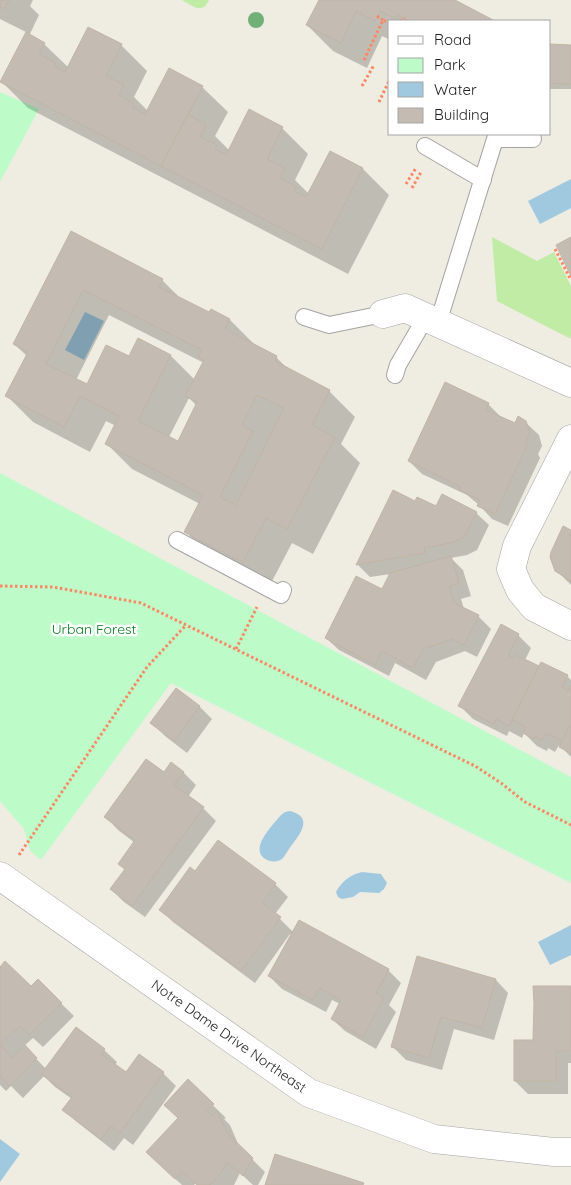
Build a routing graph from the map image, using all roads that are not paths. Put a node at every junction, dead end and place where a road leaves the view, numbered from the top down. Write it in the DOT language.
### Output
graph roads {
  1 [pos="533,139"];
  2 [pos="422,154"];
  3 [pos="483,180"];
  4 [pos="383,314"];
  5 [pos="304,317"];
  6 [pos="432,320"];
  7 [pos="395,375"];
  8 [pos="571,383"];
  9 [pos="571,439"];
  10 [pos="177,540"];
  11 [pos="275,589"];
  12 [pos="571,626"];
  13 [pos="2,877"];
  14 [pos="571,1152"];
  1 -- 3 [label="lane"];
  2 -- 3 [label="lane"];
  3 -- 6 [label="lane"];
  4 -- 5 [label="lane"];
  4 -- 6 [label="street"];
  6 -- 7 [label="lane"];
  6 -- 8 [label="street"];
  9 -- 12 [label="street"];
  10 -- 11 [label="lane"];
  13 -- 14 [label="street, Notre Dame Drive Northeast"];
}
